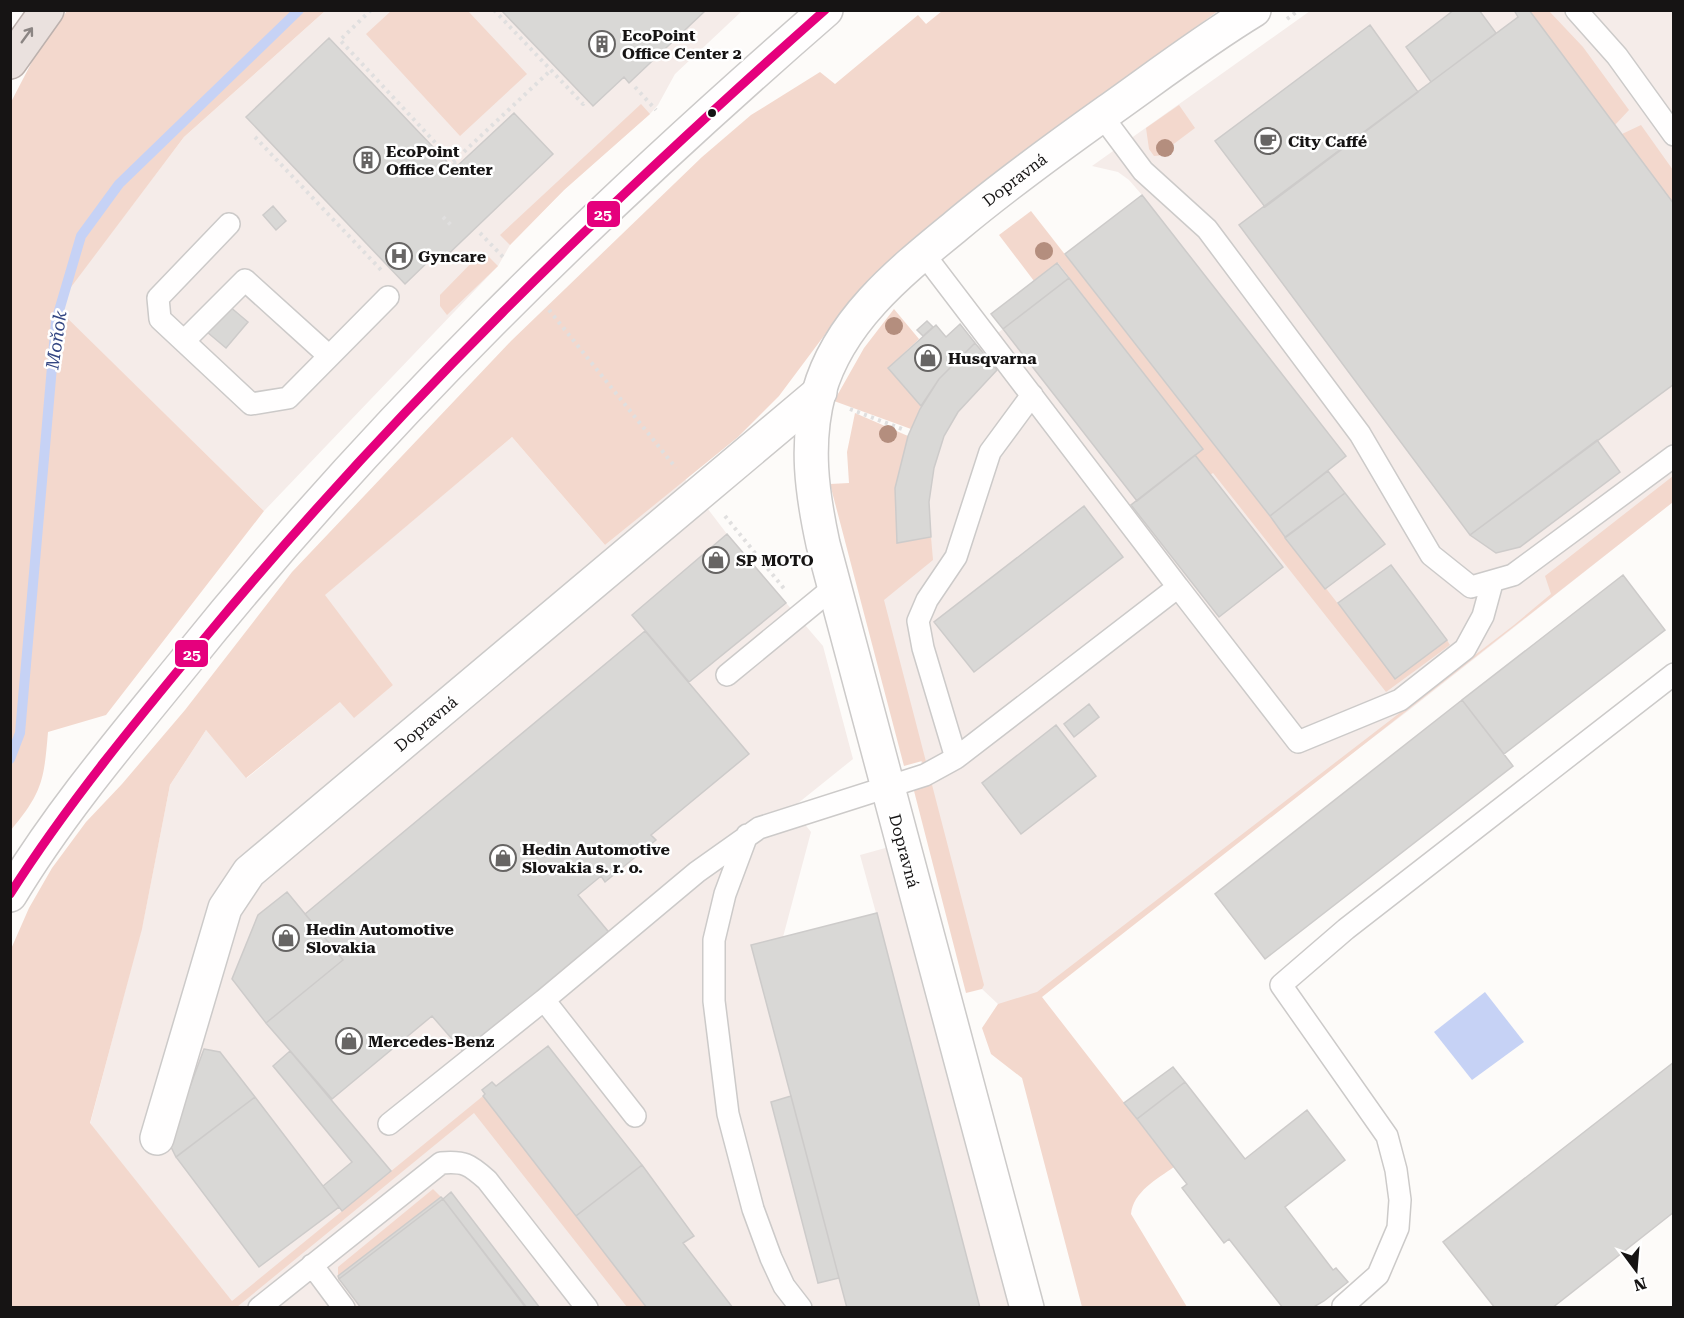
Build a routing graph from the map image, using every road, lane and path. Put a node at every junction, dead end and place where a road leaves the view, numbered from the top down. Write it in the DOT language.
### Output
graph roads {
  1 [pos="47,10"];
  2 [pos="371,10"];
  3 [pos="494,10"];
  4 [pos="826,10"];
  5 [pos="1254,10"];
  6 [pos="1576,10"];
  7 [pos="10,62"];
  8 [pos="551,70"];
  9 [pos="635,87"];
  10 [pos="586,100"];
  11 [pos="656,110"];
  12 [pos="1102,116"];
  13 [pos="1674,135"];
  14 [pos="255,137"];
  15 [pos="453,162"];
  16 [pos="458,166"];
  17 [pos="443,217"];
  18 [pos="229,224"];
  19 [pos="452,226"];
  20 [pos="480,233"];
  21 [pos="923,253"];
  22 [pos="504,258"];
  23 [pos="385,274"];
  24 [pos="528,284"];
  25 [pos="388,297"];
  26 [pos="184,341"];
  27 [pos="329,356"];
  28 [pos="819,395"];
  29 [pos="1032,395"];
  30 [pos="902,429"];
  31 [pos="1674,456"];
  32 [pos="698,495"];
  33 [pos="717,522"];
  34 [pos="1492,583"];
  35 [pos="834,587"];
  36 [pos="1178,587"];
  37 [pos="804,612"];
  38 [pos="1674,674"];
  39 [pos="728,675"];
  40 [pos="956,758"];
  41 [pos="887,786"];
  42 [pos="747,835"];
  43 [pos="10,895"];
  44 [pos="544,1000"];
  45 [pos="635,1116"];
  46 [pos="389,1124"];
  47 [pos="157,1138"];
  48 [pos="312,1265"];
  49 [pos="1342,1307"];
  50 [pos="259,1308"];
  51 [pos="344,1308"];
  52 [pos="587,1308"];
  53 [pos="801,1308"];
  54 [pos="1027,1308"];
  7 -- 1 [label="highway, one-way"];
  2 -- 15 [label="path"];
  3 -- 8 [label="path"];
  4 -- 24 [label="street"];
  5 -- 12 [label="street, Dopravná"];
  6 -- 13 [label="lane"];
  8 -- 10 [label="path"];
  8 -- 15 [label="path"];
  9 -- 11 [label="path"];
  12 -- 21 [label="street, Dopravná"];
  12 -- 34 [label="lane"];
  14 -- 23 [label="path"];
  15 -- 16 [label="path"];
  17 -- 19 [label="path"];
  18 -- 26 [label="lane"];
  20 -- 22 [label="path"];
  21 -- 28 [label="street, Dopravná"];
  21 -- 29 [label="lane"];
  24 -- 32 [label="path"];
  24 -- 43 [label="street"];
  25 -- 27 [label="lane"];
  26 -- 27 [label="lane"];
  26 -- 27 [label="lane"];
  28 -- 30 [label="path"];
  28 -- 32 [label="street, Dopravná"];
  28 -- 35 [label="street, Dopravná"];
  29 -- 36 [label="lane"];
  29 -- 40 [label="lane"];
  31 -- 34 [label="lane"];
  32 -- 47 [label="street, Dopravná"];
  33 -- 37 [label="path"];
  34 -- 36 [label="lane"];
  35 -- 37 [label="lane"];
  35 -- 41 [label="street, Dopravná"];
  36 -- 40 [label="lane"];
  37 -- 39 [label="lane"];
  38 -- 49 [label="lane"];
  40 -- 41 [label="lane"];
  41 -- 42 [label="lane"];
  41 -- 54 [label="street, Dopravná"];
  42 -- 44 [label="lane"];
  42 -- 53 [label="lane"];
  44 -- 45 [label="lane"];
  44 -- 46 [label="lane"];
  48 -- 50 [label="lane"];
  48 -- 51 [label="lane"];
  48 -- 52 [label="lane"];
}
